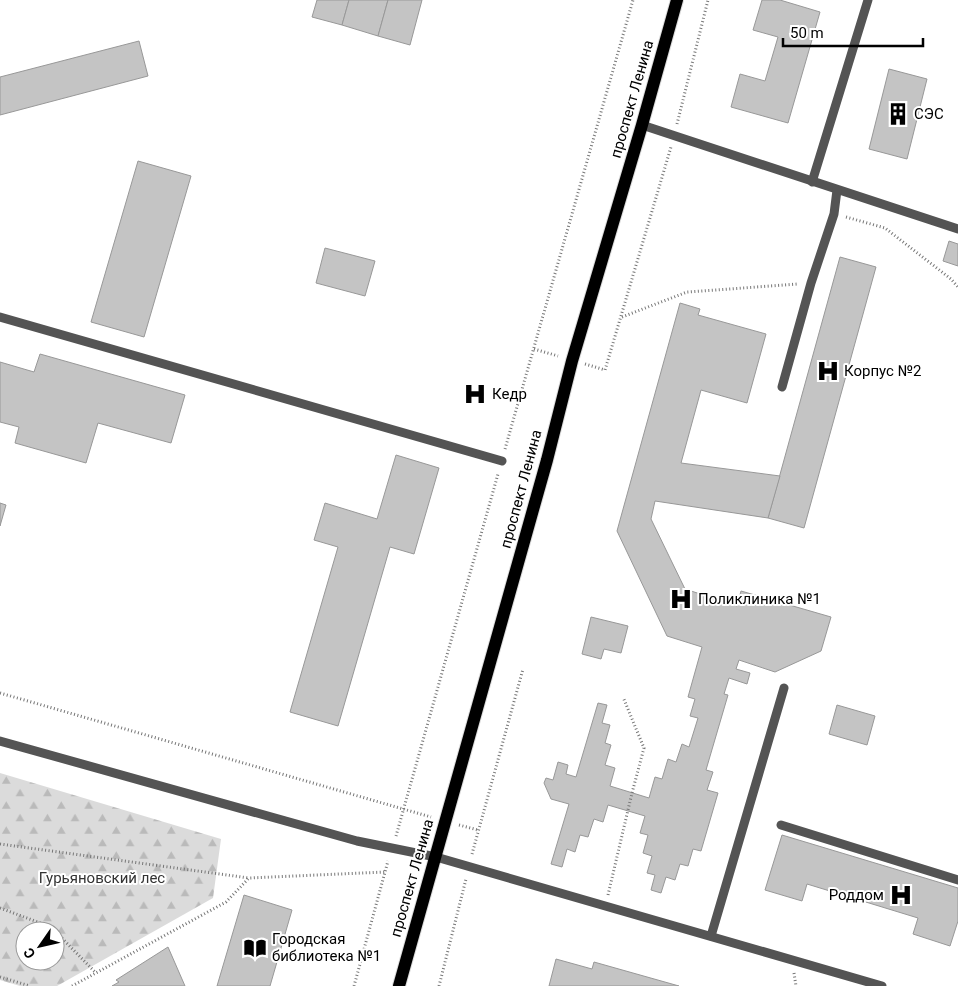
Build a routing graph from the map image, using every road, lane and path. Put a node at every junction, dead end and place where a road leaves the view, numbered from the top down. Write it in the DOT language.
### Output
graph roads {
  1 [pos="633,0"];
  2 [pos="676,0"];
  3 [pos="708,0"];
  4 [pos="868,0"];
  5 [pos="642,125"];
  6 [pos="674,136"];
  7 [pos="812,182"];
  8 [pos="837,190"];
  9 [pos="834,214"];
  10 [pos="958,229"];
  11 [pos="811,283"];
  12 [pos="958,287"];
  13 [pos="0,317"];
  14 [pos="621,317"];
  15 [pos="606,370"];
  16 [pos="782,388"];
  17 [pos="502,461"];
  18 [pos="523,669"];
  19 [pos="784,688"];
  20 [pos="0,693"];
  21 [pos="623,697"];
  22 [pos="0,741"];
  23 [pos="403,810"];
  24 [pos="446,821"];
  25 [pos="781,825"];
  26 [pos="478,830"];
  27 [pos="0,844"];
  28 [pos="392,848"];
  29 [pos="436,857"];
  30 [pos="469,866"];
  31 [pos="385,872"];
  32 [pos="249,878"];
  33 [pos="958,880"];
  34 [pos="612,882"];
  35 [pos="0,908"];
  36 [pos="711,936"];
  37 [pos="96,973"];
  38 [pos="0,977"];
  39 [pos="30,986"];
  40 [pos="72,986"];
  41 [pos="354,986"];
  42 [pos="399,986"];
  43 [pos="439,986"];
  44 [pos="882,986"];
  1 -- 17 [label="path"];
  2 -- 5 [label="main road, проспект Ленина"];
  3 -- 6 [label="path"];
  4 -- 7 [label="lane"];
  5 -- 6 [label="lane"];
  5 -- 24 [label="main road, проспект Ленина"];
  6 -- 7 [label="lane"];
  6 -- 14 [label="path"];
  7 -- 8 [label="lane"];
  8 -- 9 [label="lane"];
  8 -- 10 [label="lane"];
  9 -- 11 [label="lane"];
  9 -- 12 [label="path"];
  11 -- 14 [label="path"];
  11 -- 16 [label="lane"];
  13 -- 17 [label="lane"];
  14 -- 15 [label="path"];
  17 -- 23 [label="path"];
  18 -- 26 [label="path"];
  19 -- 36 [label="lane"];
  20 -- 23 [label="path"];
  21 -- 34 [label="path"];
  22 -- 28 [label="lane"];
  23 -- 24 [label="path"];
  23 -- 28 [label="path"];
  24 -- 26 [label="path"];
  24 -- 29 [label="main road, проспект Ленина"];
  25 -- 33 [label="lane"];
  26 -- 30 [label="path"];
  27 -- 32 [label="path"];
  28 -- 29 [label="lane"];
  28 -- 31 [label="path"];
  29 -- 30 [label="lane"];
  29 -- 42 [label="main road, проспект Ленина"];
  30 -- 36 [label="lane"];
  30 -- 43 [label="path"];
  31 -- 32 [label="path"];
  31 -- 41 [label="path"];
  32 -- 37 [label="path"];
  35 -- 37 [label="path"];
  36 -- 44 [label="lane"];
  37 -- 40 [label="path"];
  38 -- 39 [label="path"];
}
